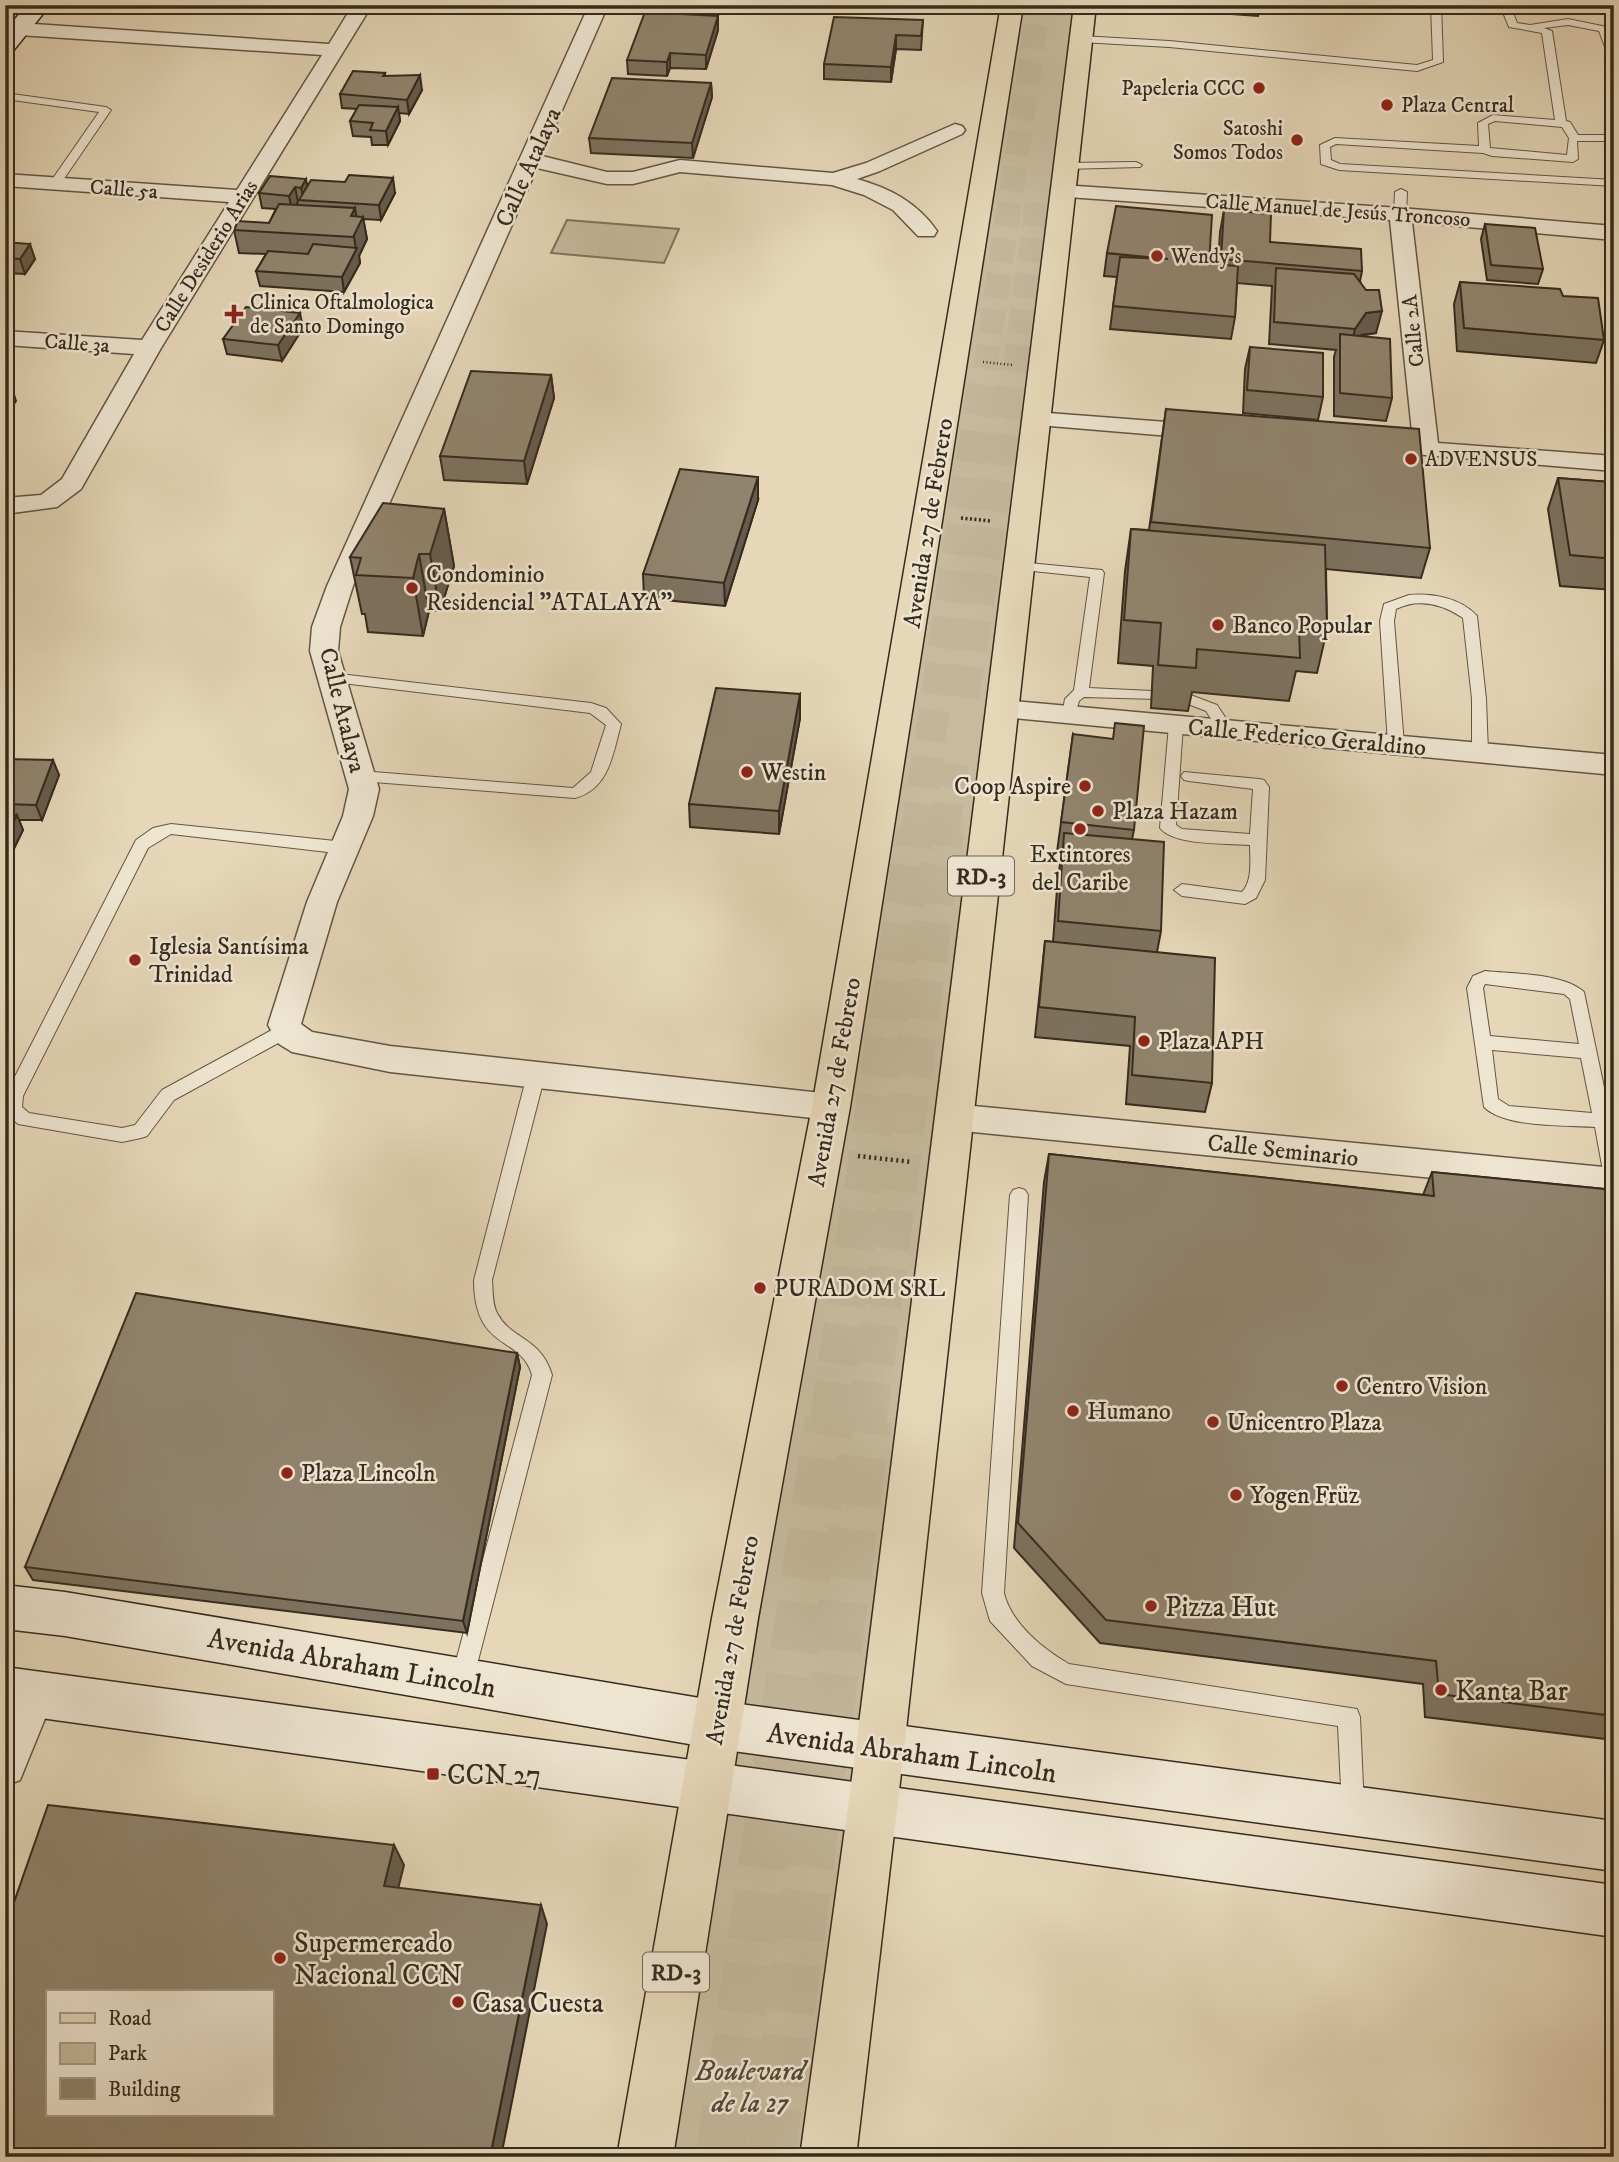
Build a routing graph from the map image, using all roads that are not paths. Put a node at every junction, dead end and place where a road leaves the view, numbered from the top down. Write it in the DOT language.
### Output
graph roads {
  1 [pos="39,5"];
  2 [pos="363,5"];
  3 [pos="599,5"];
  4 [pos="1012,5"];
  5 [pos="1436,5"];
  6 [pos="1505,5"];
  7 [pos="1083,22"];
  8 [pos="1534,27"];
  9 [pos="10,39"];
  10 [pos="334,50"];
  11 [pos="1614,57"];
  12 [pos="5,96"];
  13 [pos="1561,122"];
  14 [pos="955,130"];
  15 [pos="1574,138"];
  16 [pos="1614,138"];
  17 [pos="1485,150"];
  18 [pos="532,160"];
  19 [pos="1136,165"];
  20 [pos="834,178"];
  21 [pos="1064,178"];
  22 [pos="5,180"];
  23 [pos="1614,183"];
  24 [pos="55,184"];
  25 [pos="243,197"];
  26 [pos="1400,203"];
  27 [pos="926,231"];
  28 [pos="1614,233"];
  29 [pos="5,338"];
  30 [pos="149,348"];
  31 [pos="1035,419"];
  32 [pos="1230,434"];
  33 [pos="1356,444"];
  34 [pos="1426,449"];
  35 [pos="1614,464"];
  36 [pos="5,506"];
  37 [pos="1018,566"];
  38 [pos="331,678"];
  39 [pos="1152,696"];
  40 [pos="1188,699"];
  41 [pos="1075,704"];
  42 [pos="1001,709"];
  43 [pos="1176,725"];
  44 [pos="1225,729"];
  45 [pos="1396,744"];
  46 [pos="1480,752"];
  47 [pos="1614,765"];
  48 [pos="361,776"];
  49 [pos="1189,776"];
  50 [pos="1258,840"];
  51 [pos="345,848"];
  52 [pos="1182,890"];
  53 [pos="286,1030"];
  54 [pos="1482,1042"];
  55 [pos="1589,1052"];
  56 [pos="536,1075"];
  57 [pos="831,1107"];
  58 [pos="953,1117"];
  59 [pos="1602,1121"];
  60 [pos="1614,1182"];
  61 [pos="1019,1195"];
  62 [pos="5,1607"];
  63 [pos="462,1680"];
  64 [pos="20,1692"];
  65 [pos="718,1724"];
  66 [pos="880,1748"];
  67 [pos="5,1765"];
  68 [pos="706,1788"];
  69 [pos="871,1811"];
  70 [pos="1353,1811"];
  71 [pos="1614,1846"];
  72 [pos="1614,1911"];
  73 [pos="645,2157"];
  74 [pos="828,2157"];
  1 -- 9 [label="main road"];
  2 -- 10 [label="street, Calle Desiderio Arias"];
  3 -- 18 [label="street, Calle Atalaya"];
  4 -- 57 [label="main road, Avenida 27 de Febrero / RD-3"];
  5 -- 7 [label="lane"];
  6 -- 8 [label="lane"];
  7 -- 21 [label="main road, RD-3"];
  8 -- 11 [label="lane"];
  8 -- 13 [label="lane"];
  9 -- 10 [label="street"];
  10 -- 25 [label="street, Calle Desiderio Arias"];
  12 -- 24 [label="lane"];
  13 -- 15 [label="lane"];
  13 -- 17 [label="lane"];
  14 -- 20 [label="street"];
  15 -- 16 [label="lane"];
  15 -- 17 [label="lane"];
  17 -- 23 [label="lane"];
  18 -- 20 [label="street"];
  18 -- 38 [label="street, Calle Atalaya"];
  19 -- 21 [label="lane"];
  20 -- 27 [label="street"];
  21 -- 26 [label="street, Calle Manuel de Jesús Troncoso"];
  21 -- 31 [label="main road, RD-3"];
  22 -- 24 [label="street, Calle 5a"];
  24 -- 25 [label="street, Calle 5a"];
  25 -- 30 [label="street, Calle Desiderio Arias"];
  26 -- 28 [label="street, Calle Manuel de Jesús Troncoso"];
  26 -- 34 [label="street, Calle 2A"];
  29 -- 30 [label="street, Calle 3a"];
  30 -- 36 [label="street, Calle Desiderio Arias"];
  31 -- 32 [label="street"];
  31 -- 37 [label="main road, RD-3"];
  33 -- 34 [label="street"];
  34 -- 35 [label="street"];
  37 -- 41 [label="lane"];
  37 -- 42 [label="main road, RD-3"];
  38 -- 48 [label="street, Calle Atalaya"];
  38 -- 48 [label="lane"];
  39 -- 41 [label="lane"];
  40 -- 44 [label="lane"];
  41 -- 42 [label="street, Calle Federico Geraldino"];
  41 -- 43 [label="street, Calle Federico Geraldino"];
  42 -- 58 [label="main road, RD-3"];
  43 -- 44 [label="street, Calle Federico Geraldino"];
  43 -- 50 [label="lane"];
  44 -- 45 [label="street, Calle Federico Geraldino"];
  45 -- 46 [label="street, Calle Federico Geraldino"];
  45 -- 46 [label="lane"];
  46 -- 47 [label="street, Calle Federico Geraldino"];
  48 -- 51 [label="street, Calle Atalaya"];
  49 -- 50 [label="lane"];
  50 -- 52 [label="lane"];
  51 -- 53 [label="street, Calle Atalaya"];
  51 -- 53 [label="lane"];
  53 -- 56 [label="street"];
  54 -- 55 [label="lane"];
  54 -- 55 [label="lane"];
  54 -- 59 [label="lane"];
  55 -- 59 [label="lane"];
  56 -- 57 [label="street"];
  56 -- 63 [label="lane"];
  57 -- 65 [label="main road, Avenida 27 de Febrero / RD-3"];
  58 -- 60 [label="street, Calle Seminario"];
  58 -- 66 [label="main road, RD-3"];
  59 -- 60 [label="lane"];
  61 -- 70 [label="lane"];
  62 -- 63 [label="main road, Avenida Abraham Lincoln"];
  63 -- 65 [label="main road, Avenida Abraham Lincoln"];
  64 -- 67 [label="street"];
  64 -- 68 [label="main road"];
  65 -- 66 [label="main road, Avenida Abraham Lincoln"];
  65 -- 68 [label="main road, Avenida 27 de Febrero / RD-3"];
  66 -- 69 [label="main road, RD-3"];
  66 -- 70 [label="main road, Avenida Abraham Lincoln"];
  68 -- 69 [label="main road"];
  68 -- 73 [label="main road, Avenida 27 de Febrero / RD-3"];
  69 -- 72 [label="main road"];
  69 -- 74 [label="main road, RD-3"];
  70 -- 71 [label="main road, Avenida Abraham Lincoln"];
}
